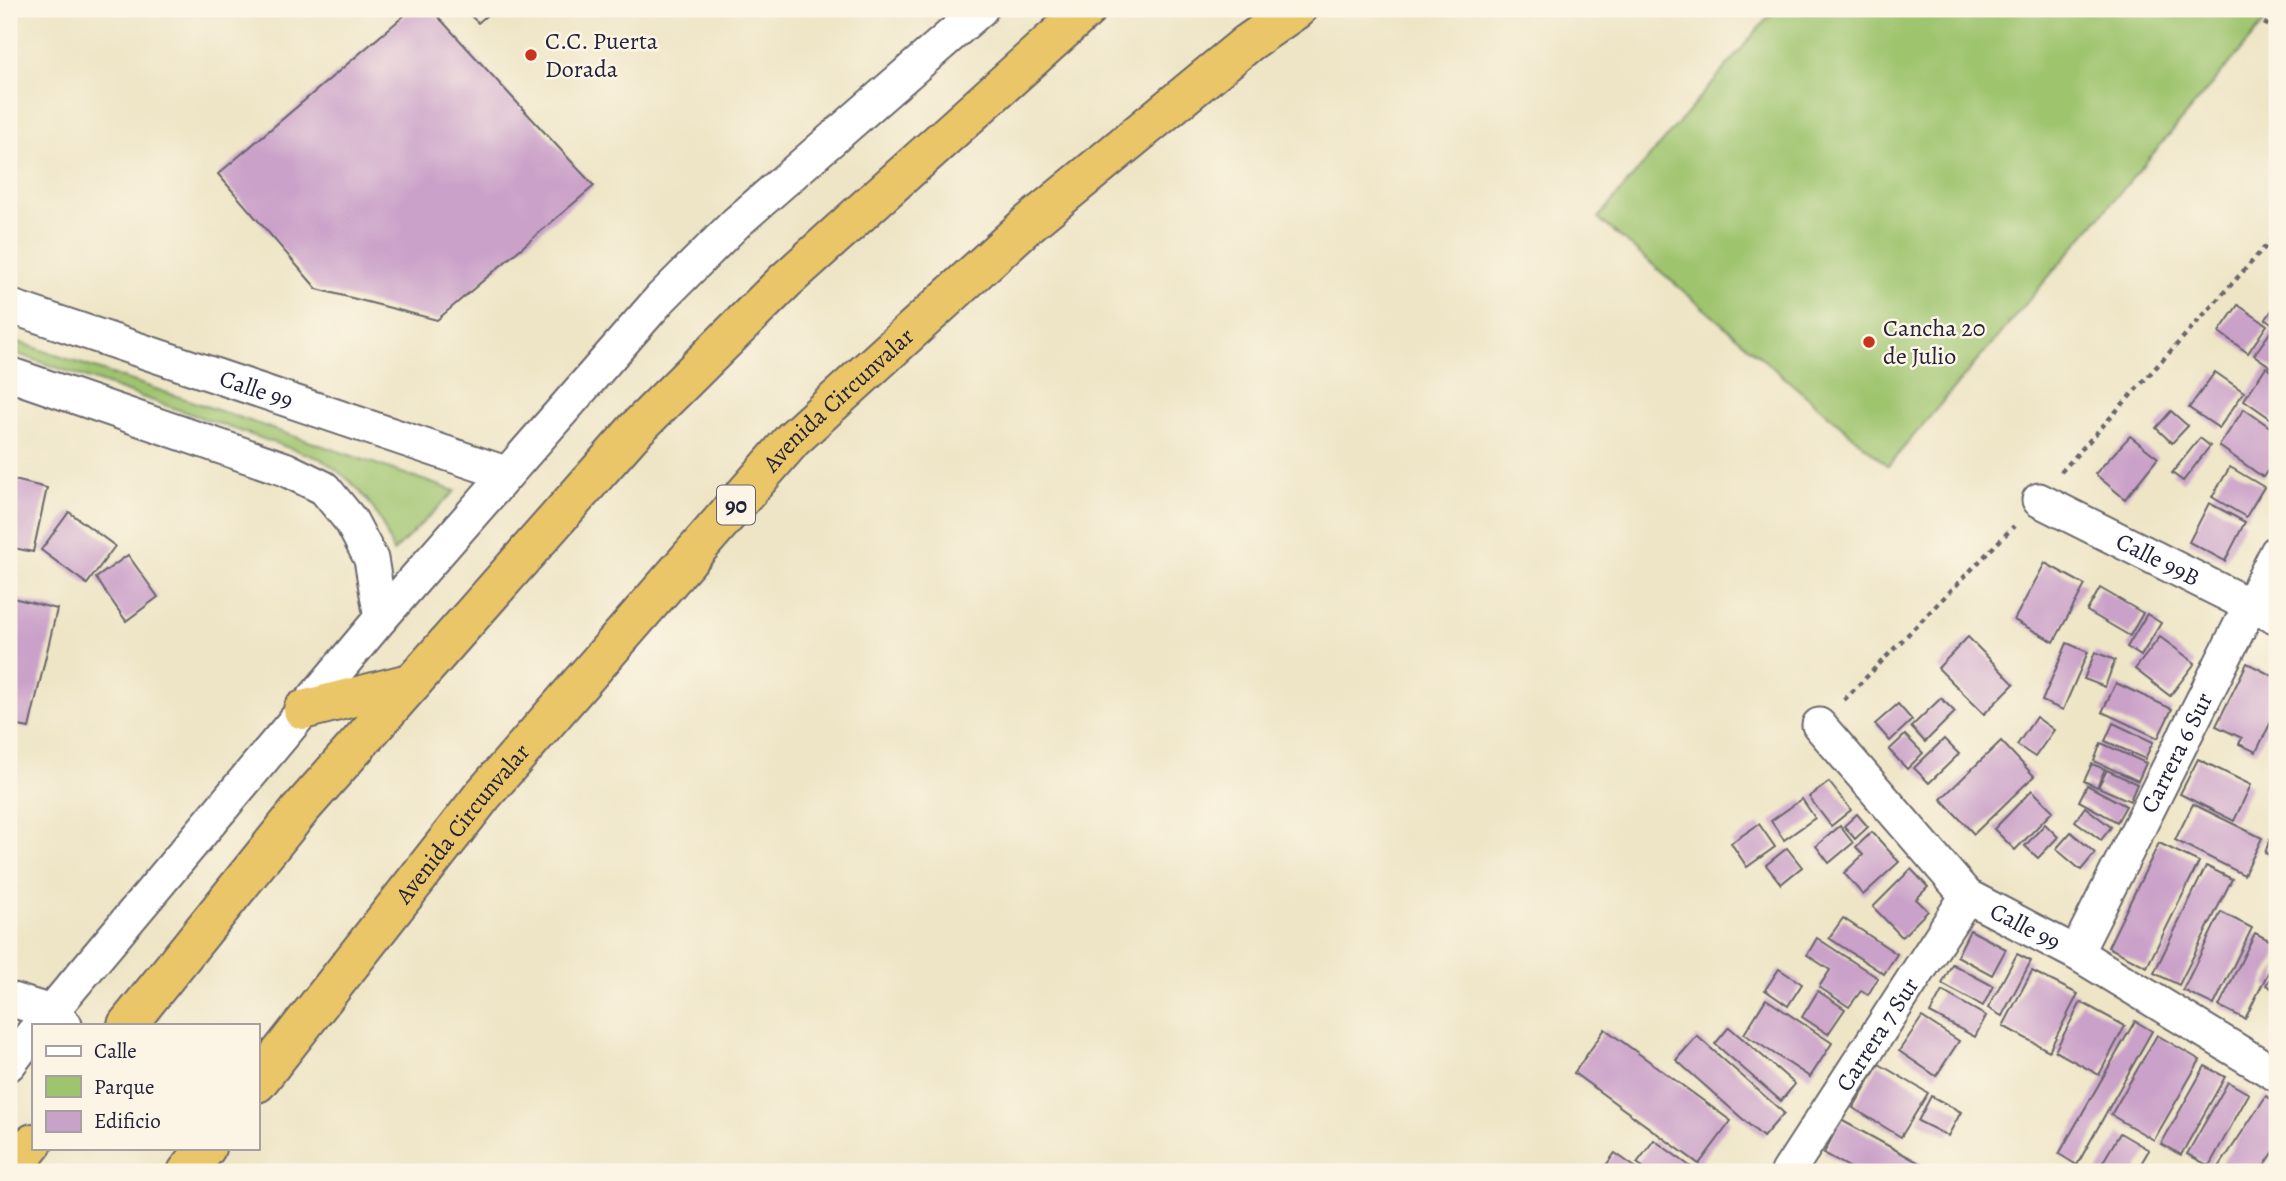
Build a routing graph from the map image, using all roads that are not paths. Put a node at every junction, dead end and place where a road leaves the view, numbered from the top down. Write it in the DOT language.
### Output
graph roads {
  1 [pos="981,9"];
  2 [pos="1087,9"];
  3 [pos="1297,9"];
  4 [pos="9,306"];
  5 [pos="9,374"];
  6 [pos="505,473"];
  7 [pos="2039,500"];
  8 [pos="2277,552"];
  9 [pos="2263,611"];
  10 [pos="381,618"];
  11 [pos="413,682"];
  12 [pos="303,710"];
  13 [pos="1819,725"];
  14 [pos="1968,896"];
  15 [pos="2076,953"];
  16 [pos="9,999"];
  17 [pos="47,1024"];
  18 [pos="128,1024"];
  19 [pos="32,1039"];
  20 [pos="9,1063"];
  21 [pos="2277,1076"];
  22 [pos="259,1080"];
  23 [pos="204,1150"];
  24 [pos="187,1172"];
  25 [pos="1788,1172"];
  1 -- 6 [label="street"];
  2 -- 11 [label="highway"];
  3 -- 22 [label="highway, Avenida Circunvalar / 90"];
  4 -- 6 [label="street, Calle 99"];
  5 -- 10 [label="street"];
  6 -- 10 [label="street"];
  7 -- 9 [label="street, Calle 99B"];
  8 -- 9 [label="street, Carrera 6 Sur"];
  9 -- 15 [label="street, Carrera 6 Sur"];
  10 -- 12 [label="street"];
  11 -- 12 [label="highway"];
  11 -- 18 [label="highway"];
  12 -- 17 [label="street"];
  13 -- 14 [label="street, Calle 99"];
  14 -- 15 [label="street, Calle 99"];
  14 -- 25 [label="street, Carrera 7 Sur"];
  15 -- 21 [label="street, Calle 99"];
  16 -- 17 [label="street"];
  19 -- 20 [label="street"];
  23 -- 24 [label="highway"];
}
